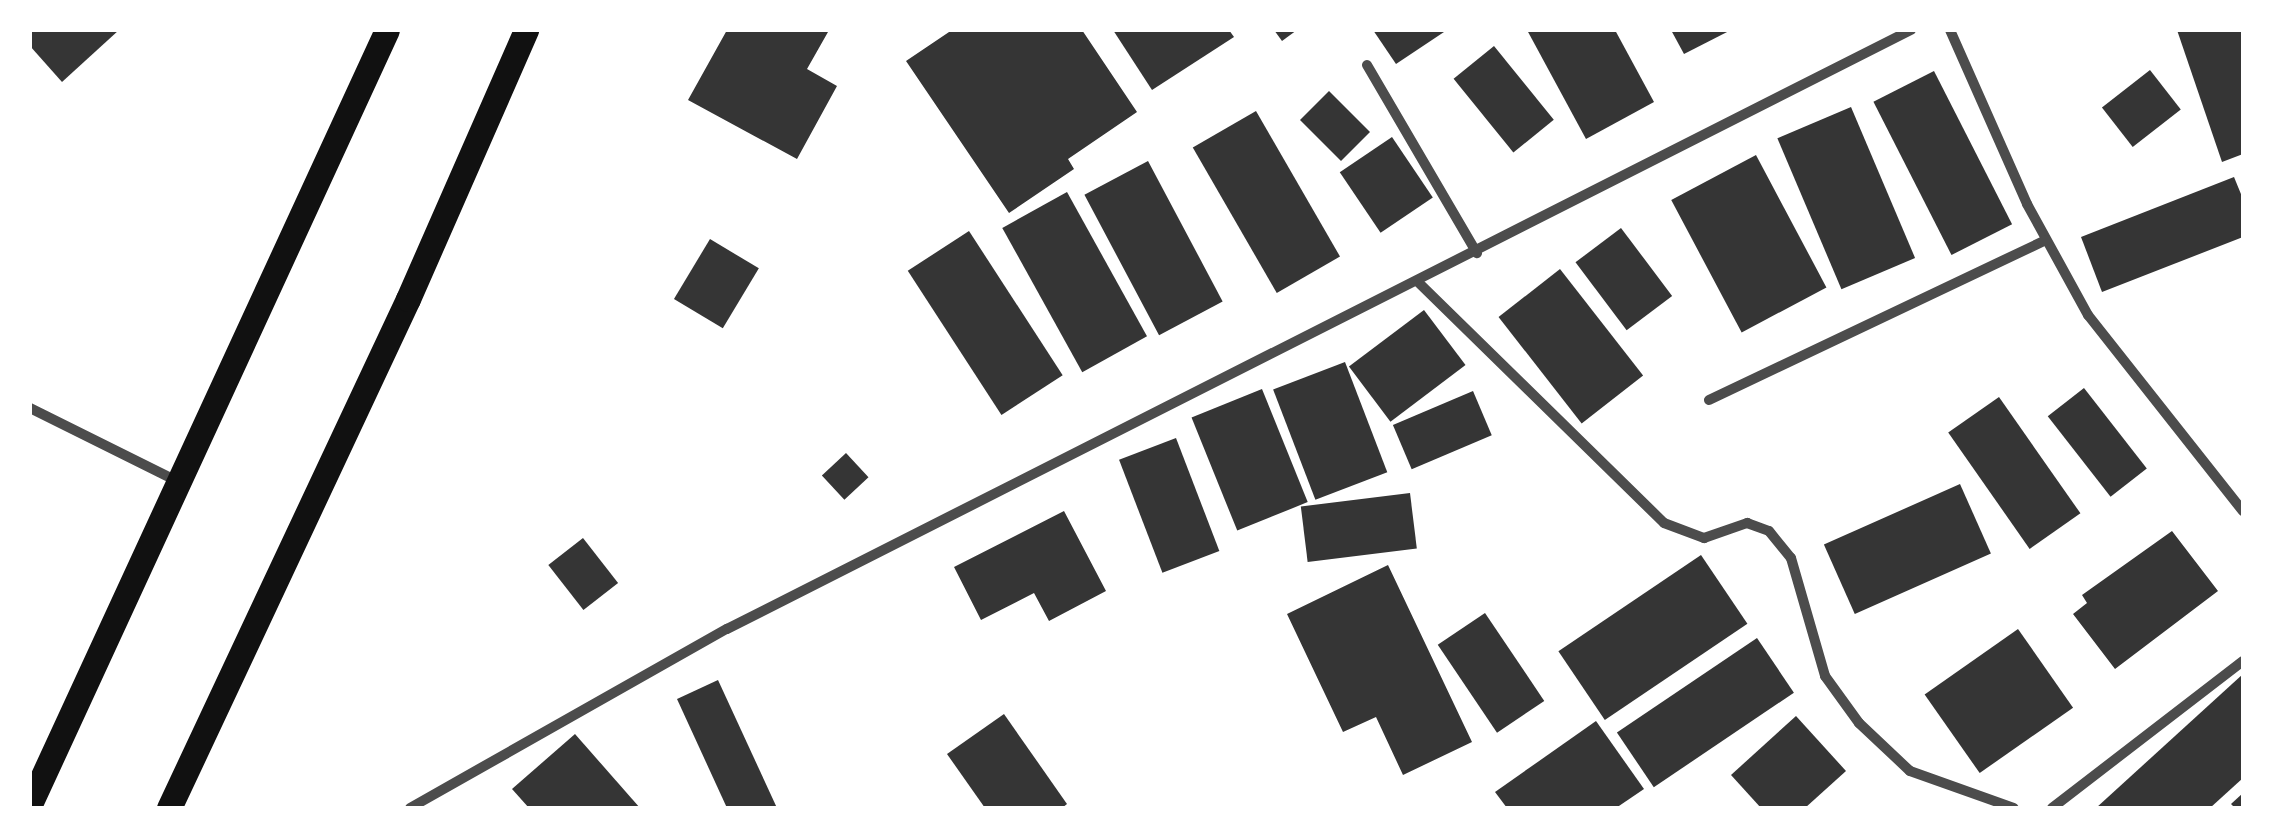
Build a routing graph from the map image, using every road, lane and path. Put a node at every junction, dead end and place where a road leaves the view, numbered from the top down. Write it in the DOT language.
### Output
graph roads {
  1 [pos="387,30"];
  2 [pos="526,30"];
  3 [pos="1912,30"];
  4 [pos="1950,30"];
  5 [pos="1367,65"];
  6 [pos="2046,240"];
  7 [pos="1478,253"];
  8 [pos="1418,283"];
  9 [pos="1709,400"];
  10 [pos="30,408"];
  11 [pos="182,484"];
  12 [pos="2243,510"];
  13 [pos="2243,661"];
  14 [pos="1976,802"];
  15 [pos="30,804"];
  16 [pos="169,808"];
  17 [pos="410,808"];
  18 [pos="2014,808"];
  19 [pos="2052,808"];
  1 -- 11 [label="main road"];
  2 -- 16 [label="main road"];
  3 -- 7 [label="street"];
  4 -- 6 [label="street"];
  5 -- 7 [label="street"];
  6 -- 9 [label="street"];
  6 -- 12 [label="street"];
  7 -- 8 [label="street"];
  8 -- 14 [label="street"];
  8 -- 17 [label="street"];
  10 -- 11 [label="street"];
  11 -- 15 [label="main road"];
  13 -- 19 [label="street"];
  14 -- 18 [label="street"];
}
